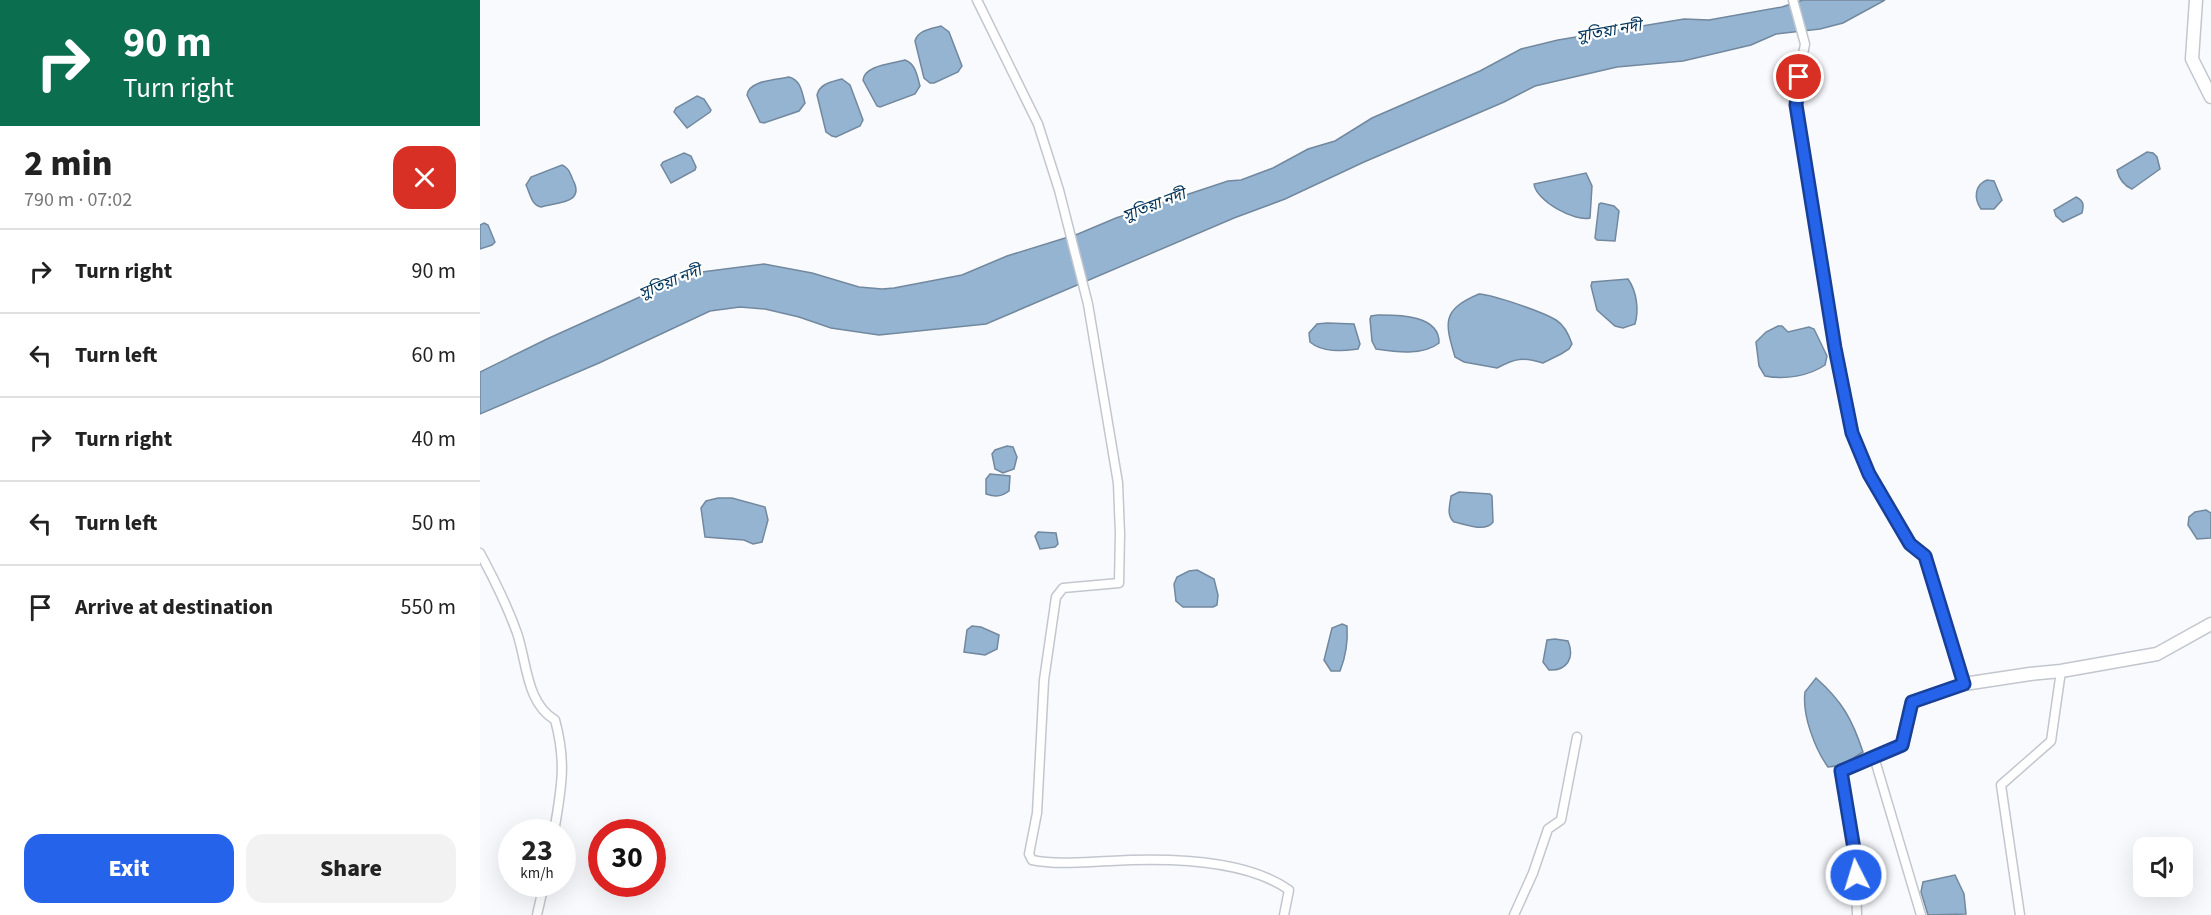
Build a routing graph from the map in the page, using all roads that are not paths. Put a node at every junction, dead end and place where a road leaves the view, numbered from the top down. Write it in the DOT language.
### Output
graph roads {
  1 [pos="977,0"];
  2 [pos="1793,0"];
  3 [pos="2196,0"];
  4 [pos="2211,97"];
  5 [pos="480,553"];
  6 [pos="2211,624"];
  7 [pos="2061,671"];
  8 [pos="1964,684"];
  9 [pos="1577,737"];
  10 [pos="1875,757"];
  11 [pos="556,819"];
  12 [pos="541,897"];
  13 [pos="537,915"];
  14 [pos="1284,915"];
  15 [pos="1514,915"];
  16 [pos="1857,915"];
  17 [pos="1920,915"];
  18 [pos="2020,915"];
  1 -- 14 [label="street"];
  2 -- 8 [label="street"];
  3 -- 4 [label="street"];
  5 -- 11 [label="street"];
  6 -- 7 [label="street"];
  7 -- 8 [label="street"];
  7 -- 18 [label="street"];
  8 -- 10 [label="street"];
  9 -- 15 [label="street"];
  10 -- 16 [label="street"];
  10 -- 17 [label="street"];
  12 -- 13 [label="street"];
}
